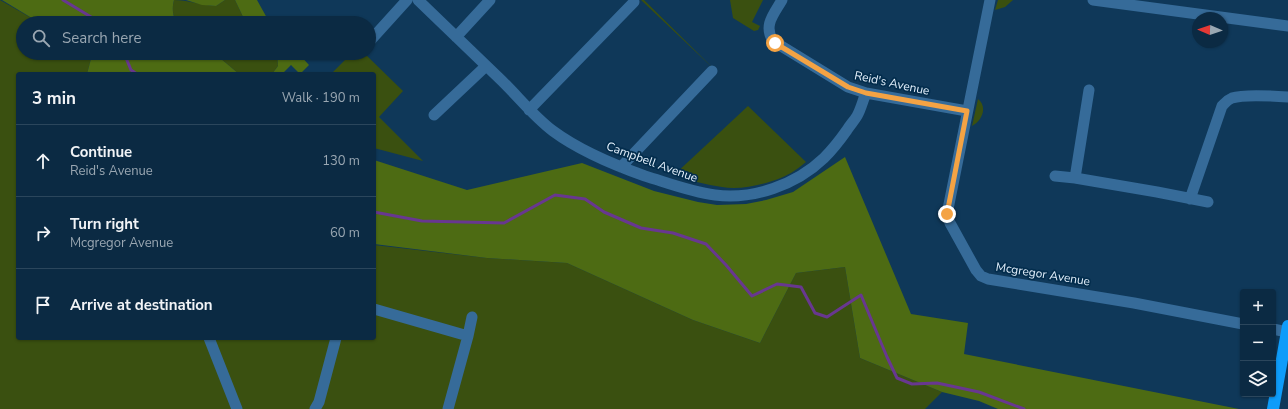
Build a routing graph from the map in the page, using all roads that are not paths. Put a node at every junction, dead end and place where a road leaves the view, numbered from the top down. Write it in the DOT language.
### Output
graph roads {
  1 [pos="407,0"];
  2 [pos="418,0"];
  3 [pos="490,0"];
  4 [pos="782,0"];
  5 [pos="990,0"];
  6 [pos="1094,0"];
  7 [pos="634,2"];
  8 [pos="1288,26"];
  9 [pos="376,34"];
  10 [pos="456,36"];
  11 [pos="486,66"];
  12 [pos="712,71"];
  13 [pos="1090,90"];
  14 [pos="866,93"];
  15 [pos="1288,96"];
  16 [pos="529,110"];
  17 [pos="967,111"];
  18 [pos="434,115"];
  19 [pos="621,167"];
  20 [pos="1055,176"];
  21 [pos="1075,178"];
  22 [pos="1190,198"];
  23 [pos="1208,202"];
  24 [pos="376,310"];
  25 [pos="472,317"];
  26 [pos="1240,323"];
  27 [pos="1276,329"];
  28 [pos="1287,329"];
  29 [pos="468,336"];
  30 [pos="210,340"];
  31 [pos="335,340"];
  32 [pos="1285,362"];
  33 [pos="237,409"];
  34 [pos="315,409"];
  35 [pos="448,409"];
  36 [pos="1273,409"];
  1 -- 9 [label="street"];
  2 -- 10 [label="street, Campbell Avenue"];
  3 -- 10 [label="street"];
  4 -- 14 [label="street, Reid's Avenue"];
  5 -- 17 [label="street, Mcgregor Avenue"];
  6 -- 8 [label="street"];
  7 -- 16 [label="street"];
  10 -- 11 [label="street, Campbell Avenue"];
  11 -- 16 [label="street, Campbell Avenue"];
  11 -- 18 [label="street"];
  12 -- 19 [label="street"];
  13 -- 21 [label="street"];
  14 -- 17 [label="street, Reid's Avenue"];
  14 -- 19 [label="street, Campbell Avenue"];
  15 -- 22 [label="street"];
  16 -- 19 [label="street, Campbell Avenue"];
  17 -- 26 [label="street, Mcgregor Avenue"];
  20 -- 21 [label="street"];
  21 -- 22 [label="street"];
  22 -- 23 [label="street"];
  24 -- 29 [label="street"];
  25 -- 29 [label="street"];
  27 -- 28 [label="street"];
  28 -- 32 [label="main road"];
  29 -- 35 [label="street"];
  30 -- 33 [label="street"];
  31 -- 34 [label="street"];
  32 -- 36 [label="main road"];
}
